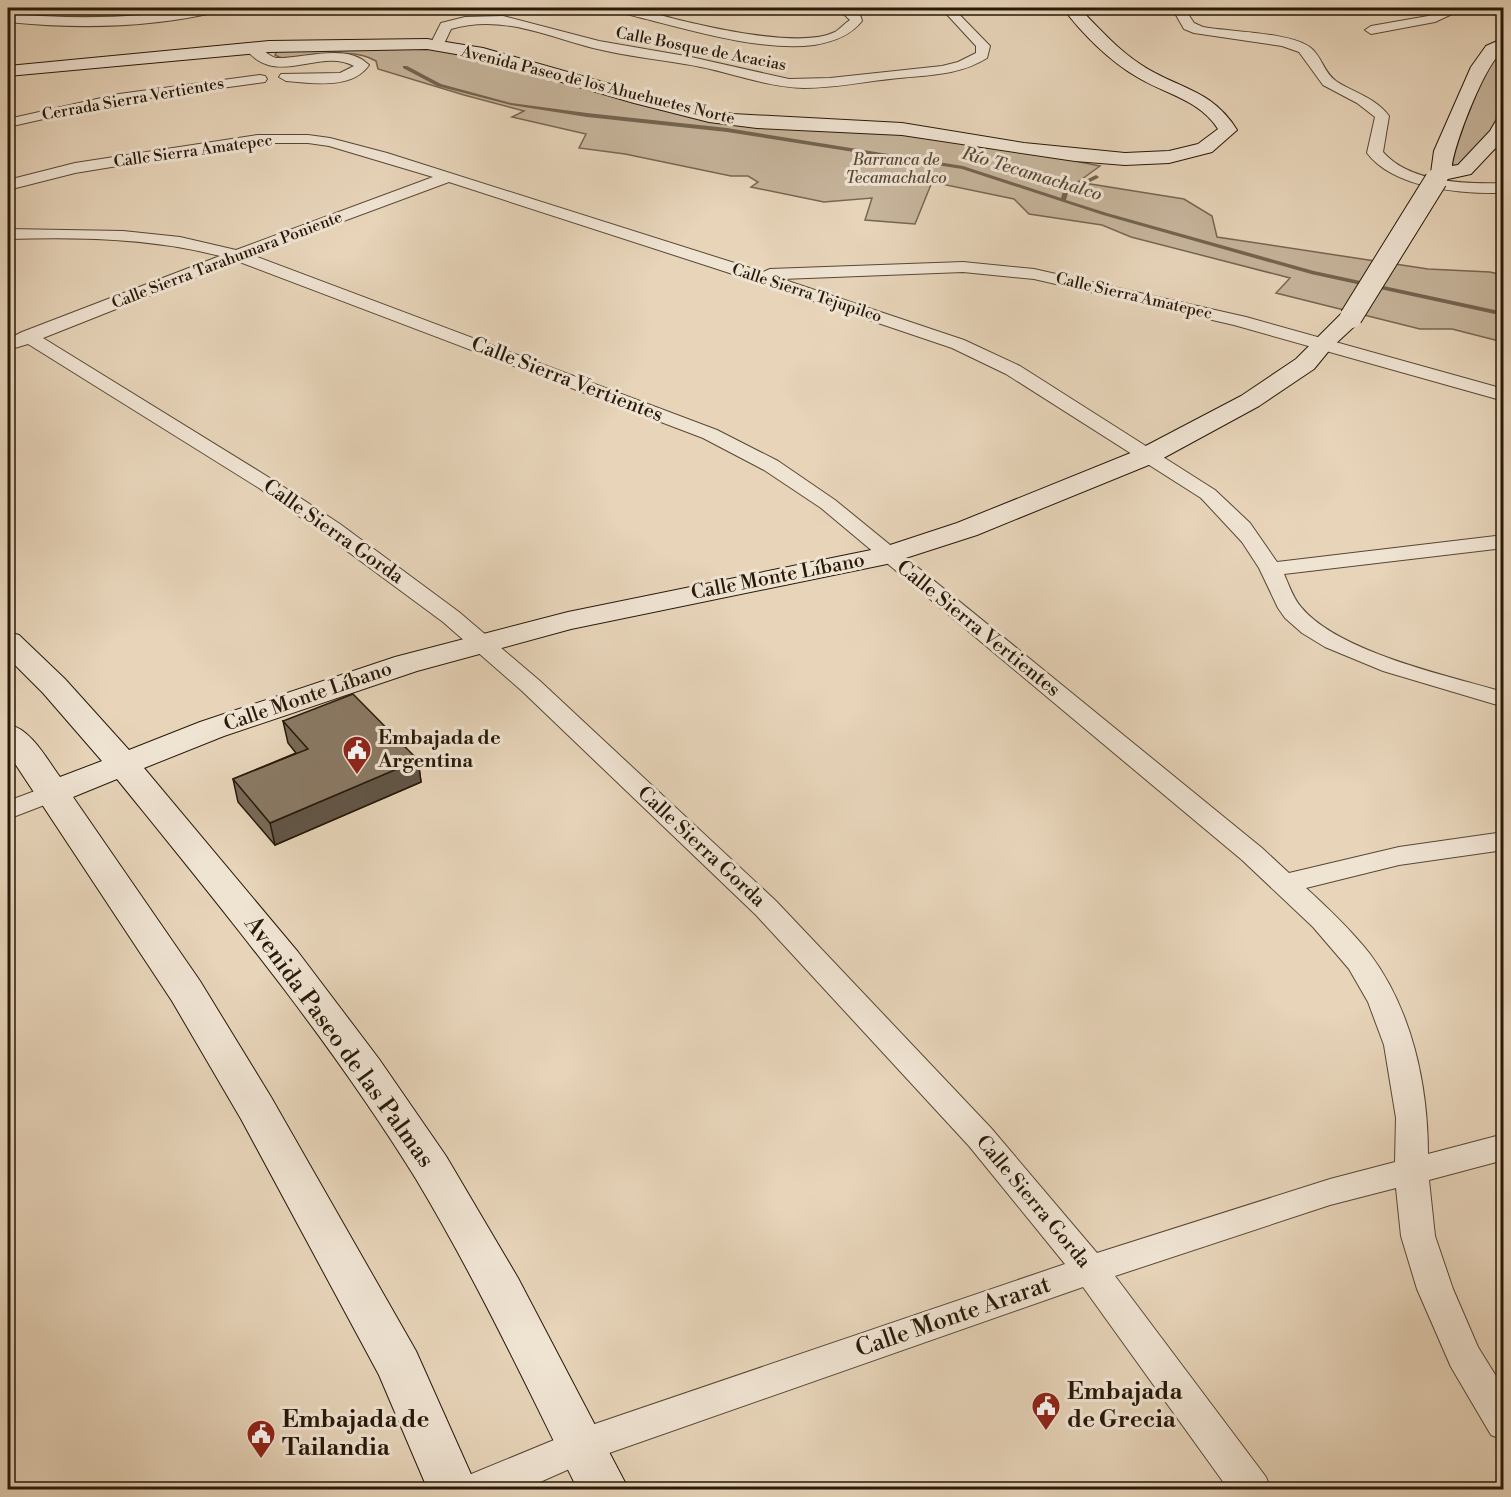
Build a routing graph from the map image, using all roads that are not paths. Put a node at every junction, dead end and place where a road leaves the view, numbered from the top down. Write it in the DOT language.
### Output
graph roads {
  1 [pos="216,8"];
  2 [pos="622,8"];
  3 [pos="843,8"];
  4 [pos="947,8"];
  5 [pos="1053,8"];
  6 [pos="1071,8"];
  7 [pos="1178,8"];
  8 [pos="1361,8"];
  9 [pos="1459,8"];
  10 [pos="1339,9"];
  11 [pos="8,18"];
  12 [pos="1371,30"];
  13 [pos="439,42"];
  14 [pos="1503,43"];
  15 [pos="252,48"];
  16 [pos="118,57"];
  17 [pos="8,64"];
  18 [pos="8,71"];
  19 [pos="286,77"];
  20 [pos="260,79"];
  21 [pos="1209,106"];
  22 [pos="1188,108"];
  23 [pos="812,122"];
  24 [pos="8,123"];
  25 [pos="1503,123"];
  26 [pos="1439,177"];
  27 [pos="446,178"];
  28 [pos="8,185"];
  29 [pos="1503,188"];
  30 [pos="8,234"];
  31 [pos="237,255"];
  32 [pos="754,275"];
  33 [pos="28,336"];
  34 [pos="1324,342"];
  35 [pos="8,345"];
  36 [pos="1503,395"];
  37 [pos="1147,456"];
  38 [pos="1503,541"];
  39 [pos="887,555"];
  40 [pos="1271,569"];
  41 [pos="8,641"];
  42 [pos="483,644"];
  43 [pos="1503,700"];
  44 [pos="8,734"];
  45 [pos="123,764"];
  46 [pos="51,793"];
  47 [pos="8,811"];
  48 [pos="1503,841"];
  49 [pos="1283,884"];
  50 [pos="1503,1147"];
  51 [pos="1411,1169"];
  52 [pos="1090,1270"];
  53 [pos="1503,1423"];
  54 [pos="582,1446"];
  55 [pos="453,1490"];
  56 [pos="478,1490"];
  57 [pos="604,1490"];
  58 [pos="1252,1490"];
  1 -- 11 [label="street"];
  2 -- 3 [label="street"];
  4 -- 13 [label="street, Calle Bosque de Acacias"];
  5 -- 22 [label="main road, Avenida Paseo de los Ahuehuetes Norte"];
  6 -- 21 [label="main road, Avenida Paseo de los Ahuehuetes Norte"];
  7 -- 29 [label="street"];
  8 -- 10 [label="street"];
  9 -- 12 [label="street"];
  13 -- 15 [label="main road, Avenida Paseo de los Ahuehuetes Norte"];
  13 -- 16 [label="main road, Avenida Paseo de los Ahuehuetes Norte"];
  13 -- 23 [label="main road, Avenida Paseo de los Ahuehuetes Norte"];
  14 -- 26 [label="main road, Calle Monte Líbano"];
  15 -- 16 [label="main road, Avenida Paseo de los Ahuehuetes Norte"];
  15 -- 19 [label="street"];
  16 -- 17 [label="main road, Avenida Paseo de los Ahuehuetes Norte"];
  16 -- 18 [label="main road, Avenida Paseo de los Ahuehuetes Norte"];
  20 -- 24 [label="street, Cerrada Sierra Vertientes"];
  21 -- 22 [label="main road"];
  21 -- 23 [label="main road, Avenida Paseo de los Ahuehuetes Norte"];
  22 -- 23 [label="main road, Avenida Paseo de los Ahuehuetes Norte"];
  25 -- 26 [label="main road"];
  26 -- 34 [label="main road, Calle Monte Líbano, bridge"];
  27 -- 28 [label="street, Calle Sierra Amatepec"];
  27 -- 31 [label="street, Calle Sierra Tarahumara Poniente"];
  27 -- 32 [label="street, Calle Sierra Tejupilco"];
  30 -- 31 [label="street, Calle Sierra Vertientes"];
  31 -- 33 [label="street, Calle Sierra Tarahumara Poniente"];
  31 -- 39 [label="street, Calle Sierra Vertientes"];
  32 -- 34 [label="street, Calle Sierra Amatepec"];
  32 -- 37 [label="street, Calle Sierra Tejupilco"];
  33 -- 35 [label="street, Calle Sierra Tarahumara Poniente"];
  33 -- 42 [label="street, Calle Sierra Gorda"];
  34 -- 36 [label="street, Calle Sierra Amatepec"];
  34 -- 37 [label="main road, Calle Monte Líbano"];
  37 -- 39 [label="main road, Calle Monte Líbano"];
  37 -- 40 [label="street"];
  38 -- 40 [label="street"];
  39 -- 42 [label="main road, Calle Monte Líbano"];
  39 -- 49 [label="street, Calle Sierra Vertientes"];
  40 -- 43 [label="street"];
  41 -- 45 [label="main road, Avenida Paseo de las Palmas"];
  42 -- 45 [label="main road, Calle Monte Líbano"];
  42 -- 52 [label="street, Calle Sierra Gorda"];
  44 -- 46 [label="main road"];
  45 -- 46 [label="main road, Calle Monte Líbano"];
  45 -- 54 [label="main road, Avenida Paseo de las Palmas"];
  46 -- 47 [label="street, Calle Monte Líbano"];
  46 -- 55 [label="main road"];
  48 -- 49 [label="street"];
  49 -- 51 [label="street, Calle Sierra Vertientes"];
  50 -- 51 [label="street, Calle Monte Ararat"];
  51 -- 52 [label="street, Calle Monte Ararat"];
  51 -- 53 [label="street, Calle Sierra Vertientes"];
  52 -- 54 [label="street, Calle Monte Ararat"];
  52 -- 58 [label="street, Calle Sierra Gorda"];
  54 -- 56 [label="street, Calle Monte Ararat"];
  54 -- 57 [label="main road, Avenida Paseo de las Palmas"];
}
